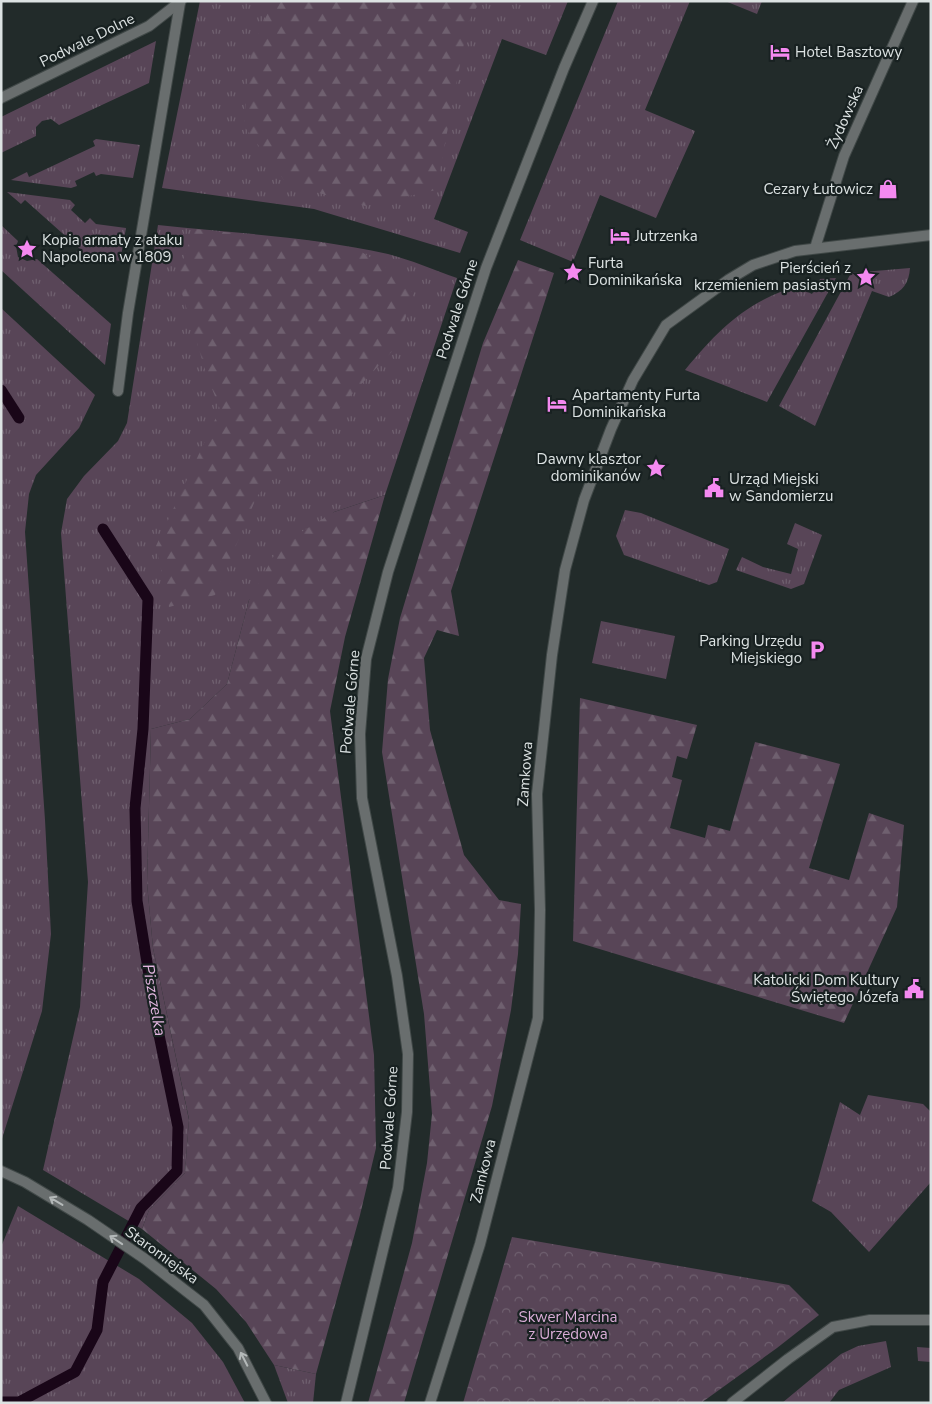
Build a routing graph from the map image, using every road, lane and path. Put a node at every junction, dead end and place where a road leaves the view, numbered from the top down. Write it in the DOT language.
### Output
graph roads {
  1 [pos="593,1"];
  2 [pos="913,1"];
  3 [pos="180,2"];
  4 [pos="1,98"];
  5 [pos="931,235"];
  6 [pos="815,248"];
  7 [pos="118,391"];
  8 [pos="1,1171"];
  9 [pos="931,1320"];
  10 [pos="266,1403"];
  11 [pos="346,1403"];
  12 [pos="430,1403"];
  13 [pos="732,1403"];
  1 -- 11 [label="street, Podwale Górne"];
  2 -- 6 [label="street, Żydowska"];
  3 -- 4 [label="street, Podwale Dolne"];
  3 -- 7 [label="street"];
  5 -- 6 [label="street, Zamkowa"];
  6 -- 12 [label="street, Zamkowa"];
  10 -- 8 [label="street, Staromiejska, one-way"];
  9 -- 13 [label="street"];
}
